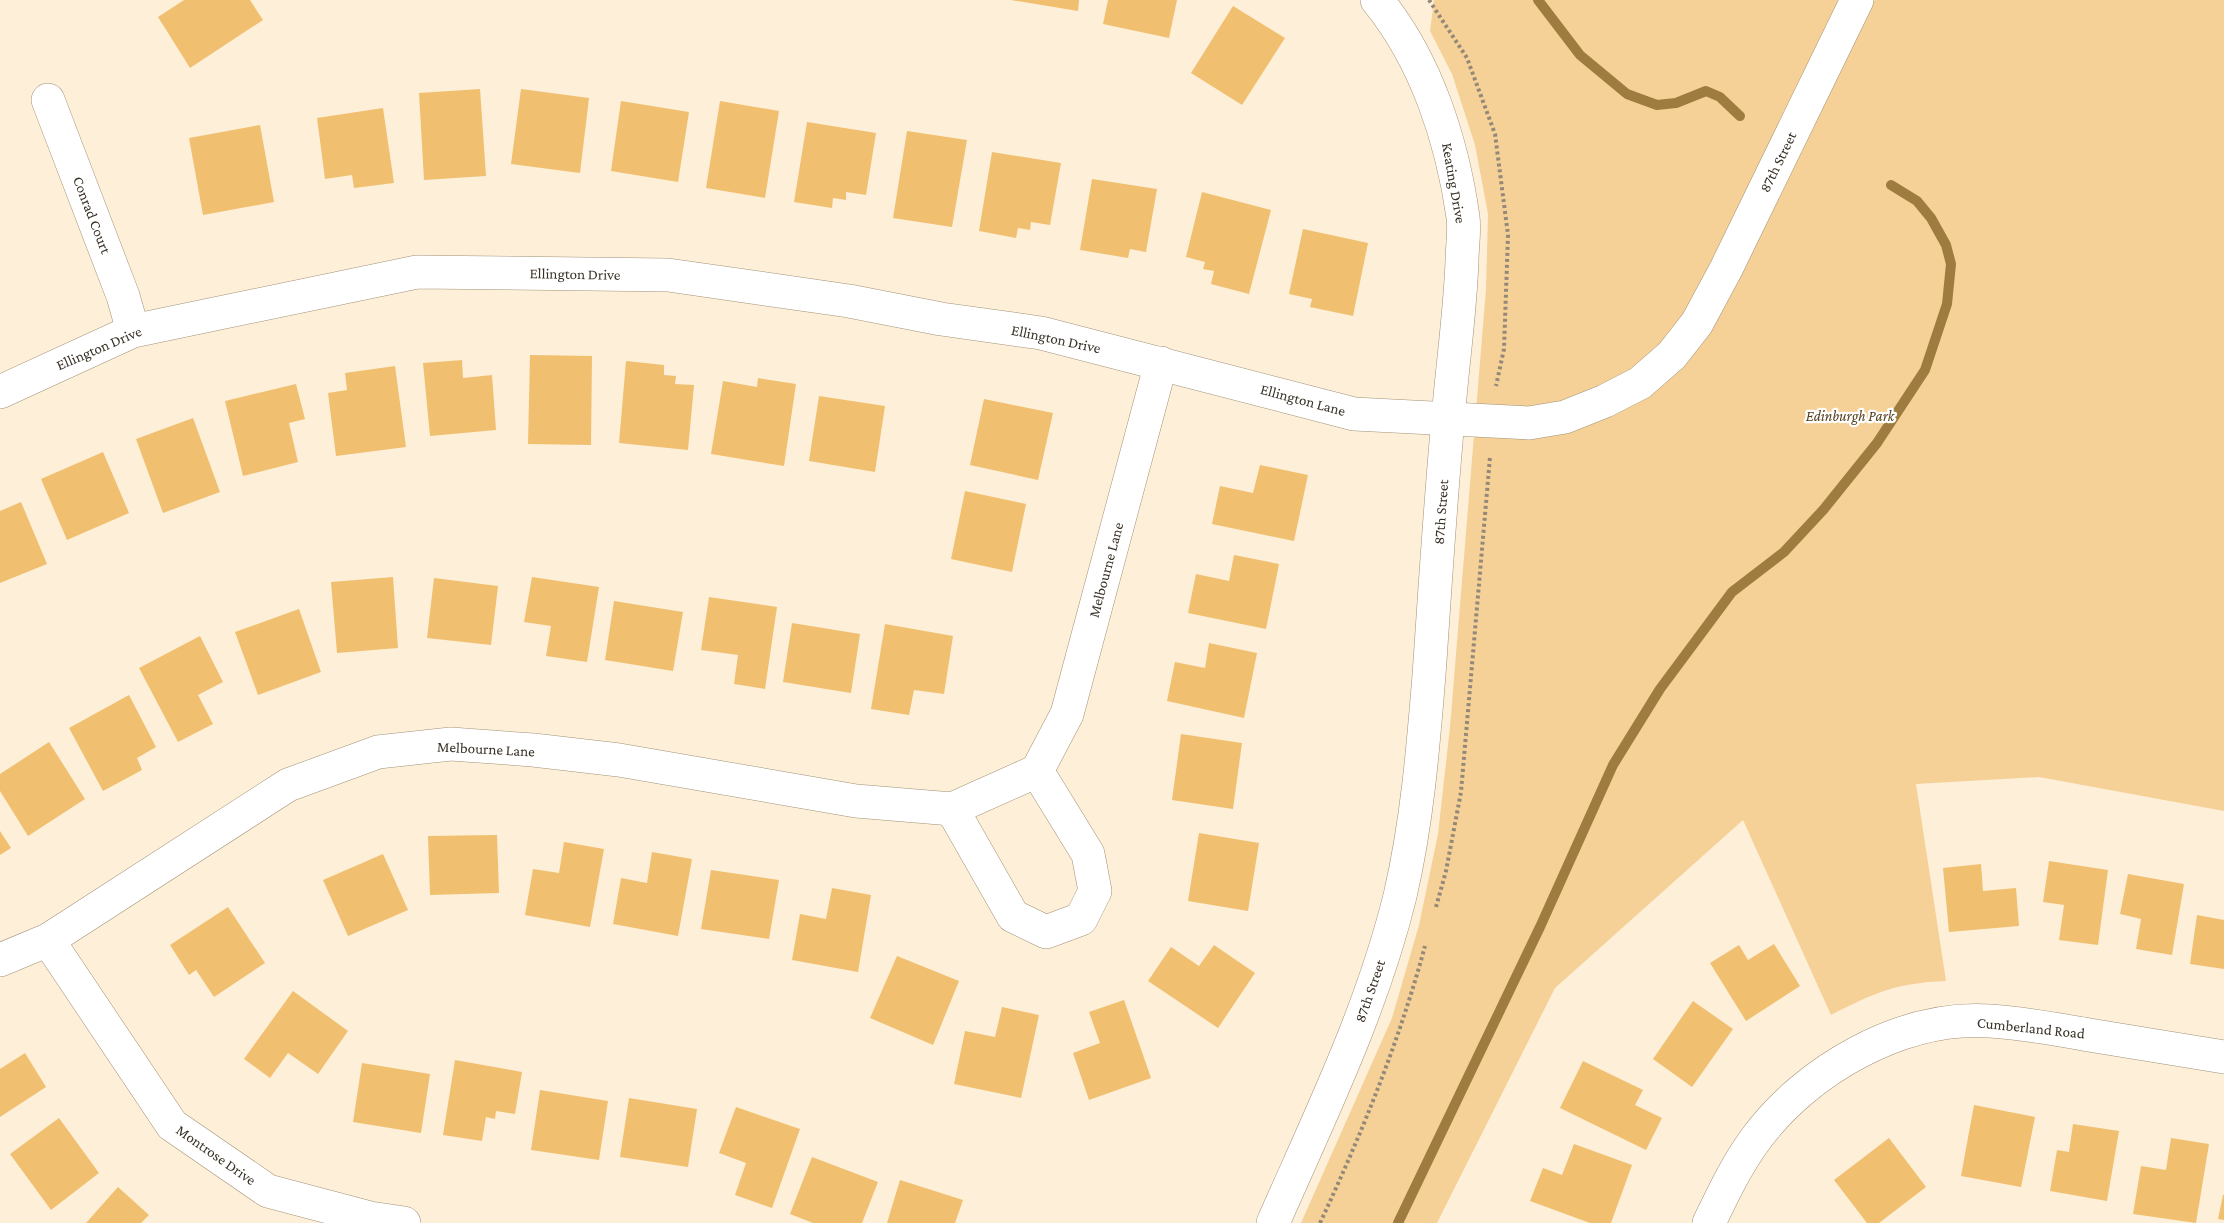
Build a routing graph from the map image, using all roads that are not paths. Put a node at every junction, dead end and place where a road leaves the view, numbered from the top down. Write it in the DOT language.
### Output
graph roads {
  1 [pos="1377,0"];
  2 [pos="1857,0"];
  3 [pos="48,100"];
  4 [pos="133,331"];
  5 [pos="1161,363"];
  6 [pos="0,392"];
  7 [pos="1448,418"];
  8 [pos="1037,771"];
  9 [pos="952,809"];
  10 [pos="48,940"];
  11 [pos="0,960"];
  12 [pos="2224,1057"];
  13 [pos="404,1223"];
  14 [pos="1273,1223"];
  15 [pos="1709,1223"];
  1 -- 7 [label="street, Keating Drive"];
  2 -- 7 [label="street, 87th Street"];
  3 -- 4 [label="street, Conrad Court"];
  4 -- 5 [label="street, Ellington Drive"];
  4 -- 6 [label="street, Ellington Drive"];
  5 -- 7 [label="street, Ellington Lane"];
  5 -- 8 [label="street, Melbourne Lane"];
  7 -- 14 [label="street, 87th Street"];
  8 -- 9 [label="street, Melbourne Lane"];
  8 -- 9 [label="street"];
  9 -- 10 [label="street, Melbourne Lane"];
  10 -- 11 [label="street, Melbourne Lane"];
  10 -- 13 [label="street, Montrose Drive"];
  12 -- 15 [label="street, Cumberland Road"];
}
